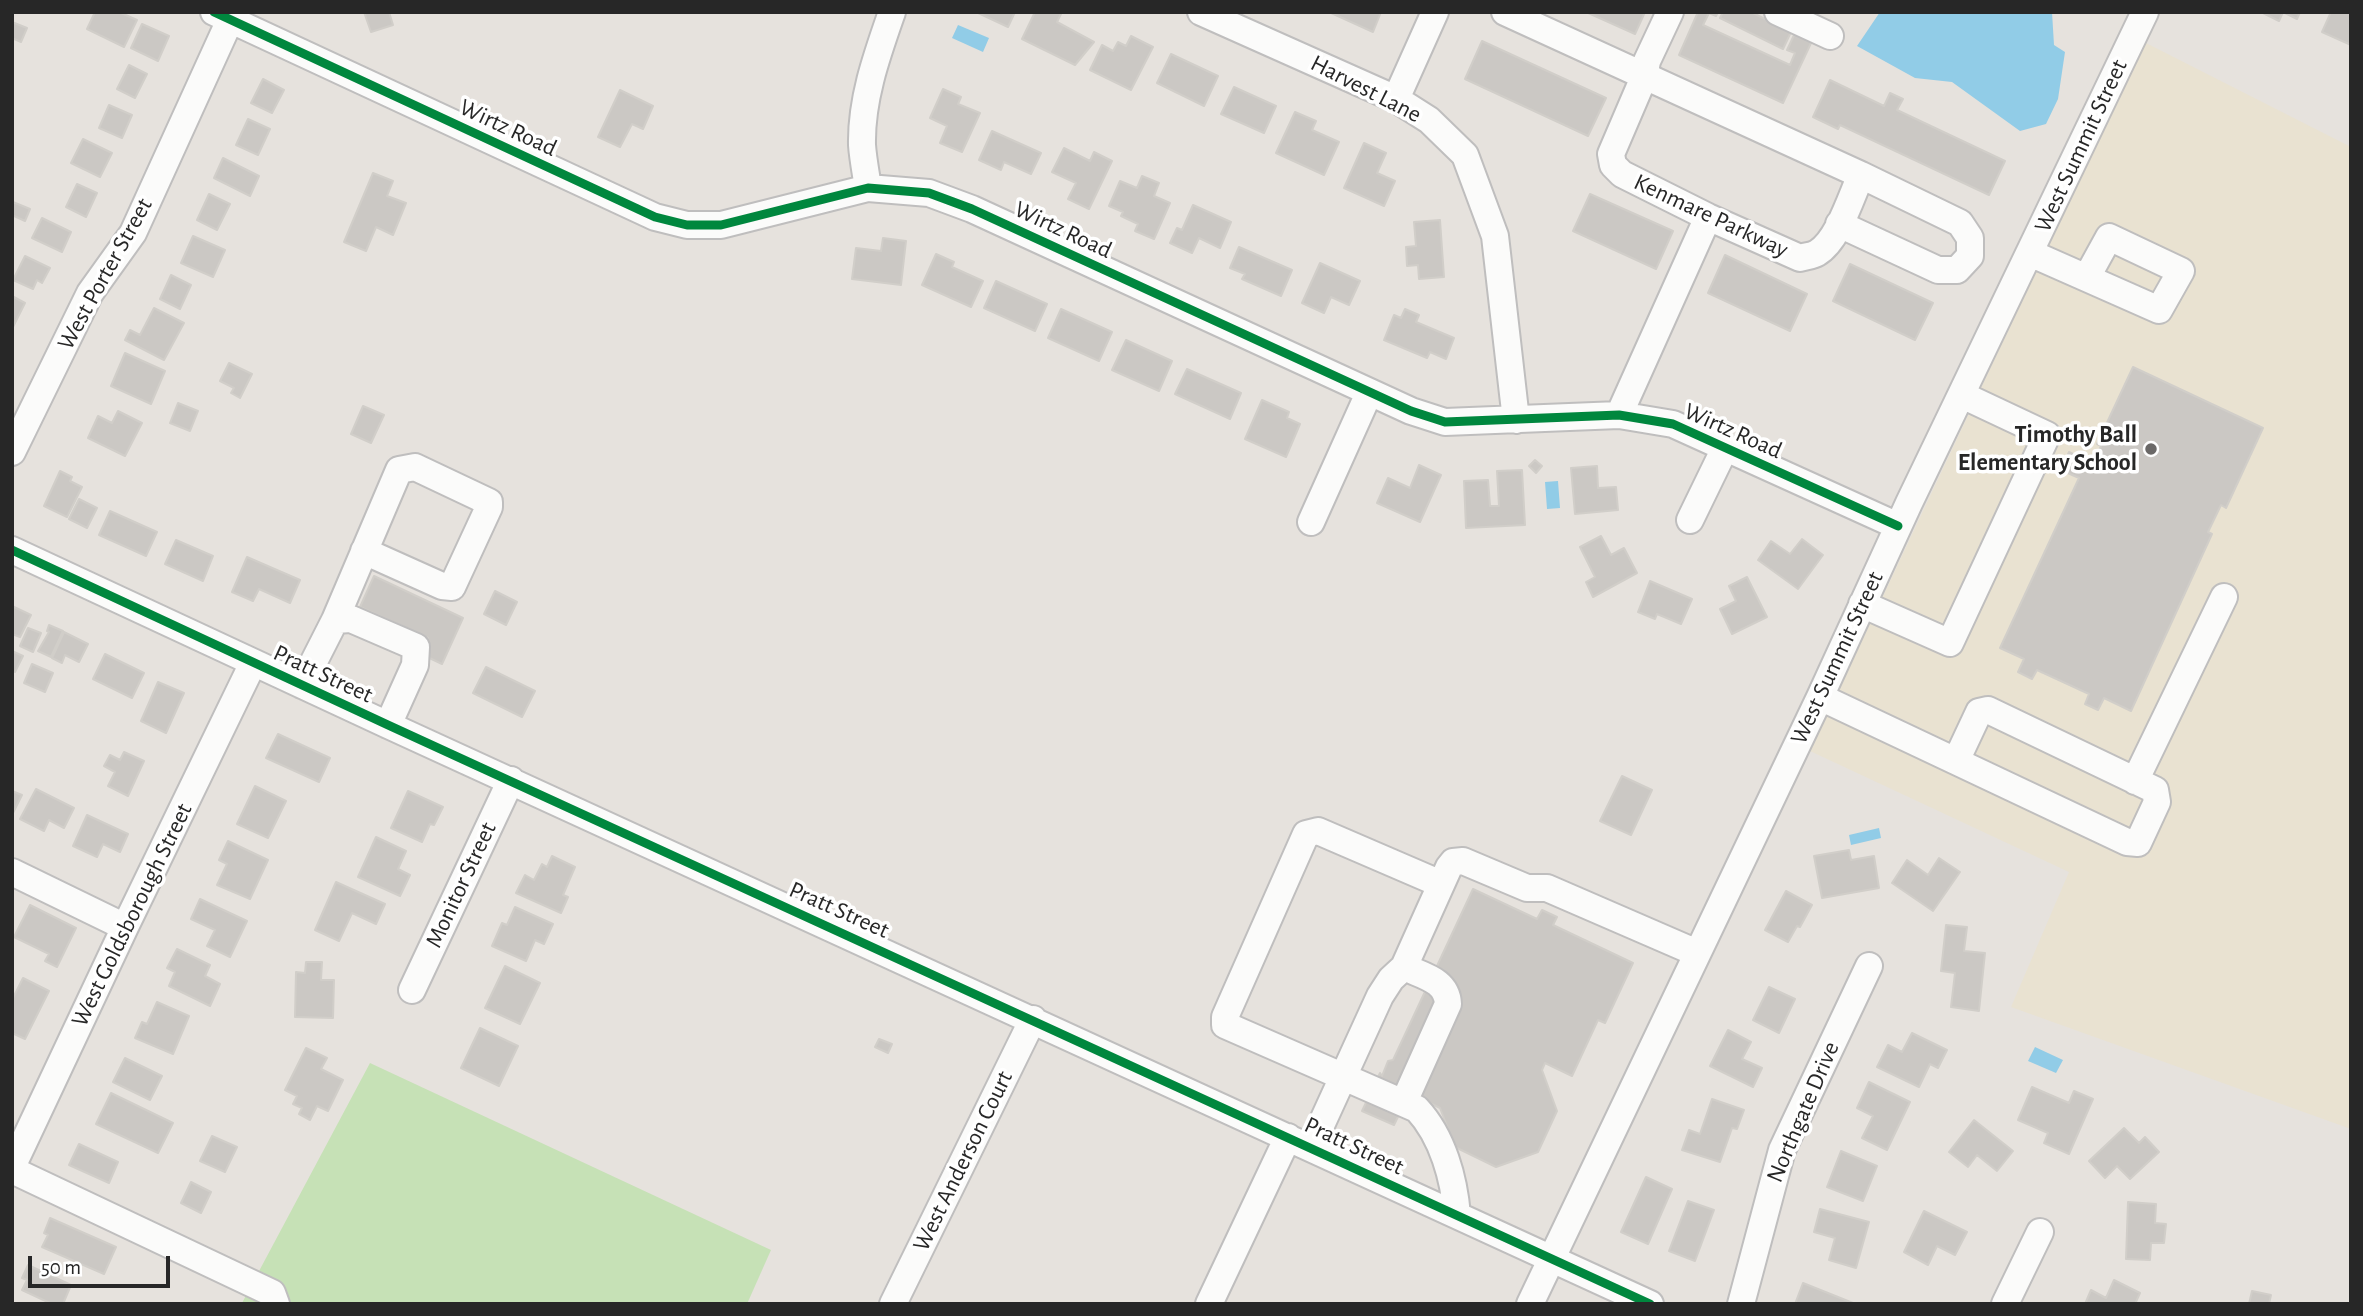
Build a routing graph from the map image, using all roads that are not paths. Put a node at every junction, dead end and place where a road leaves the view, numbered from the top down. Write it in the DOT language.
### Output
graph roads {
  1 [pos="892,12"];
  2 [pos="1201,12"];
  3 [pos="1435,12"];
  4 [pos="1505,12"];
  5 [pos="1670,12"];
  6 [pos="1778,12"];
  7 [pos="2145,12"];
  8 [pos="222,16"];
  9 [pos="1830,36"];
  10 [pos="1644,77"];
  11 [pos="1396,99"];
  12 [pos="1861,175"];
  13 [pos="868,188"];
  14 [pos="1709,217"];
  15 [pos="1839,224"];
  16 [pos="2030,253"];
  17 [pos="2087,277"];
  18 [pos="1369,393"];
  19 [pos="1962,395"];
  20 [pos="1619,415"];
  21 [pos="1516,420"];
  22 [pos="1725,448"];
  23 [pos="12,452"];
  24 [pos="1690,520"];
  25 [pos="1311,522"];
  26 [pos="1898,526"];
  27 [pos="12,550"];
  28 [pos="364,551"];
  29 [pos="2224,597"];
  30 [pos="1862,604"];
  31 [pos="335,620"];
  32 [pos="253,663"];
  33 [pos="302,685"];
  34 [pos="1820,697"];
  35 [pos="388,725"];
  36 [pos="1956,761"];
  37 [pos="511,780"];
  38 [pos="2135,781"];
  39 [pos="12,872"];
  40 [pos="1441,884"];
  41 [pos="125,927"];
  42 [pos="1697,953"];
  43 [pos="1869,966"];
  44 [pos="1404,967"];
  45 [pos="412,990"];
  46 [pos="1032,1019"];
  47 [pos="1342,1075"];
  48 [pos="1404,1102"];
  49 [pos="1299,1142"];
  50 [pos="12,1169"];
  51 [pos="1457,1215"];
  52 [pos="2040,1232"];
  53 [pos="1552,1258"];
  54 [pos="276,1304"];
  55 [pos="893,1304"];
  56 [pos="1209,1304"];
  57 [pos="1530,1304"];
  58 [pos="1650,1304"];
  59 [pos="1741,1304"];
  60 [pos="2005,1304"];
  1 -- 13 [label="street"];
  2 -- 11 [label="street, Harvest Lane"];
  3 -- 11 [label="street"];
  4 -- 10 [label="street"];
  5 -- 10 [label="street"];
  6 -- 9 [label="street"];
  7 -- 16 [label="street, West Summit Street"];
  8 -- 13 [label="street, Wirtz Road"];
  8 -- 23 [label="street, West Porter Street"];
  10 -- 12 [label="street"];
  10 -- 14 [label="street, Kenmare Parkway"];
  11 -- 21 [label="street, Harvest Lane"];
  12 -- 15 [label="street, Kenmare Parkway"];
  12 -- 15 [label="street"];
  13 -- 18 [label="street, Wirtz Road"];
  14 -- 15 [label="street, Kenmare Parkway"];
  14 -- 20 [label="street"];
  16 -- 17 [label="street"];
  16 -- 19 [label="street, West Summit Street"];
  18 -- 21 [label="street, Wirtz Road"];
  18 -- 25 [label="street"];
  19 -- 26 [label="street, West Summit Street"];
  19 -- 30 [label="street"];
  20 -- 21 [label="street, Wirtz Road"];
  20 -- 22 [label="street, Wirtz Road"];
  22 -- 24 [label="street"];
  22 -- 26 [label="street, Wirtz Road"];
  26 -- 30 [label="street, West Summit Street"];
  27 -- 32 [label="street, Pratt Street"];
  28 -- 28 [label="street"];
  28 -- 31 [label="street"];
  29 -- 38 [label="street"];
  30 -- 34 [label="street, West Summit Street"];
  31 -- 33 [label="street"];
  31 -- 35 [label="street"];
  32 -- 33 [label="street, Pratt Street"];
  32 -- 41 [label="street, West Goldsborough Street"];
  33 -- 35 [label="street, Pratt Street"];
  34 -- 36 [label="street"];
  34 -- 42 [label="street, West Summit Street"];
  35 -- 37 [label="street, Pratt Street"];
  36 -- 38 [label="street"];
  36 -- 38 [label="street"];
  37 -- 45 [label="street, Monitor Street"];
  37 -- 46 [label="street, Pratt Street"];
  39 -- 41 [label="street"];
  40 -- 42 [label="street"];
  40 -- 44 [label="street"];
  40 -- 47 [label="street"];
  41 -- 50 [label="street, West Goldsborough Street"];
  42 -- 53 [label="street, West Summit Street"];
  43 -- 59 [label="street, Northgate Drive"];
  44 -- 47 [label="street"];
  44 -- 48 [label="street"];
  46 -- 49 [label="street, Pratt Street"];
  46 -- 55 [label="street, West Anderson Court"];
  47 -- 48 [label="street"];
  47 -- 49 [label="street"];
  48 -- 51 [label="street"];
  49 -- 51 [label="street, Pratt Street"];
  49 -- 56 [label="street"];
  50 -- 54 [label="street"];
  51 -- 53 [label="street, Pratt Street"];
  52 -- 60 [label="street"];
  53 -- 57 [label="street, West Summit Street"];
  53 -- 58 [label="street, Pratt Street"];
}
